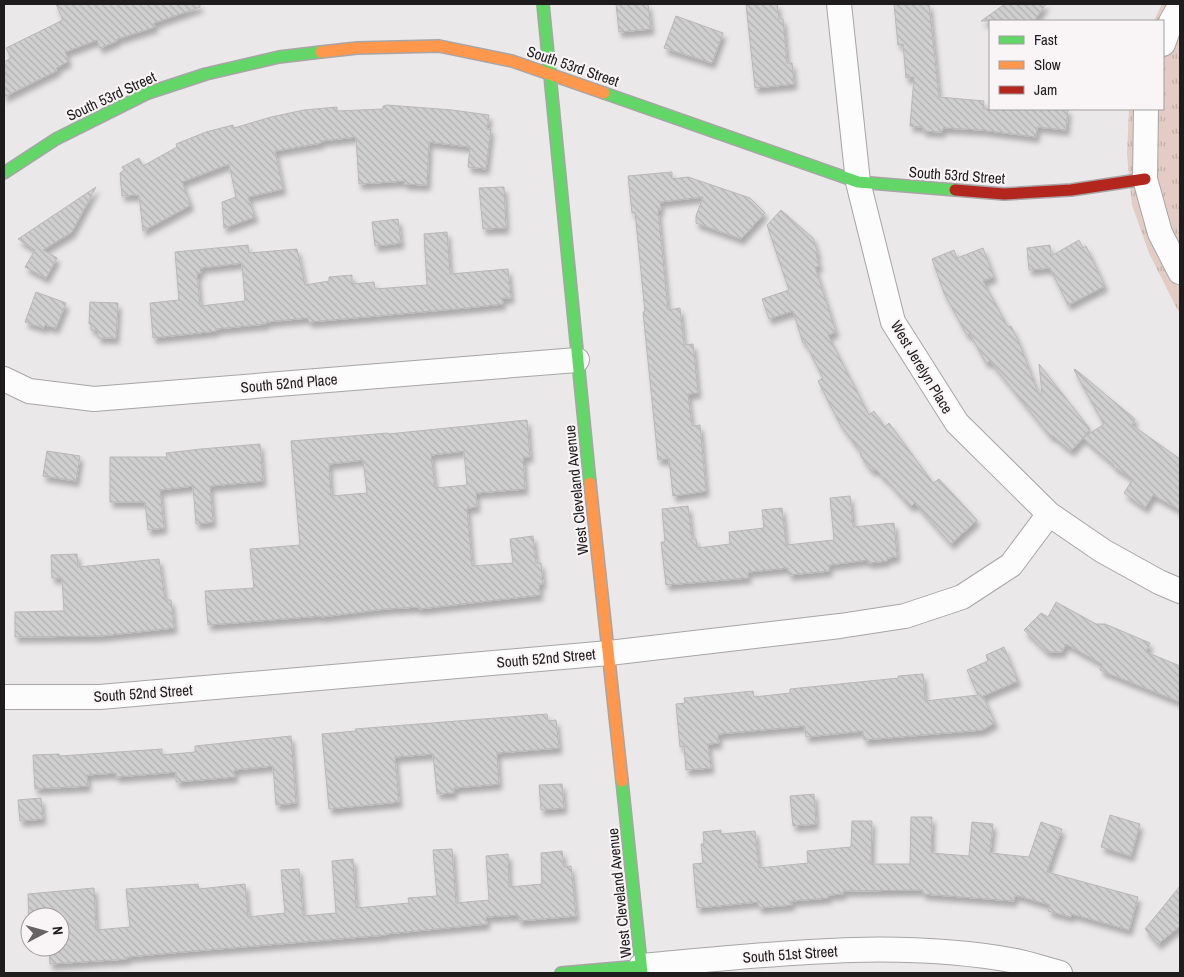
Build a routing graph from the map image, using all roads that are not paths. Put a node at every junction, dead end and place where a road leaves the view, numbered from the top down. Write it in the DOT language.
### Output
graph roads {
  1 [pos="543,4"];
  2 [pos="839,4"];
  3 [pos="1180,6"];
  4 [pos="1164,41"];
  5 [pos="550,74"];
  6 [pos="1146,110"];
  7 [pos="4,173"];
  8 [pos="1145,178"];
  9 [pos="858,182"];
  10 [pos="1180,272"];
  11 [pos="577,360"];
  12 [pos="4,379"];
  13 [pos="1049,514"];
  14 [pos="1180,591"];
  15 [pos="608,653"];
  16 [pos="4,697"];
  17 [pos="1016,967"];
  18 [pos="642,970"];
  19 [pos="561,973"];
  20 [pos="1060,973"];
  1 -- 5 [label="street, West Cleveland Avenue"];
  2 -- 9 [label="street, West Jerelyn Place"];
  3 -- 4 [label="street"];
  5 -- 7 [label="street, South 53rd Street"];
  5 -- 9 [label="street, South 53rd Street"];
  5 -- 11 [label="street, West Cleveland Avenue"];
  6 -- 8 [label="street"];
  8 -- 9 [label="street, South 53rd Street"];
  8 -- 10 [label="street"];
  9 -- 13 [label="street, West Jerelyn Place"];
  11 -- 12 [label="street, South 52nd Place"];
  11 -- 15 [label="street, West Cleveland Avenue"];
  13 -- 14 [label="street, West Jerelyn Place"];
  13 -- 15 [label="street, South 52nd Street"];
  15 -- 16 [label="street, South 52nd Street"];
  15 -- 18 [label="street, West Cleveland Avenue"];
  17 -- 18 [label="street, South 51st Street"];
  17 -- 20 [label="street, South 51st Street"];
  18 -- 19 [label="street, South 51st Street"];
}
